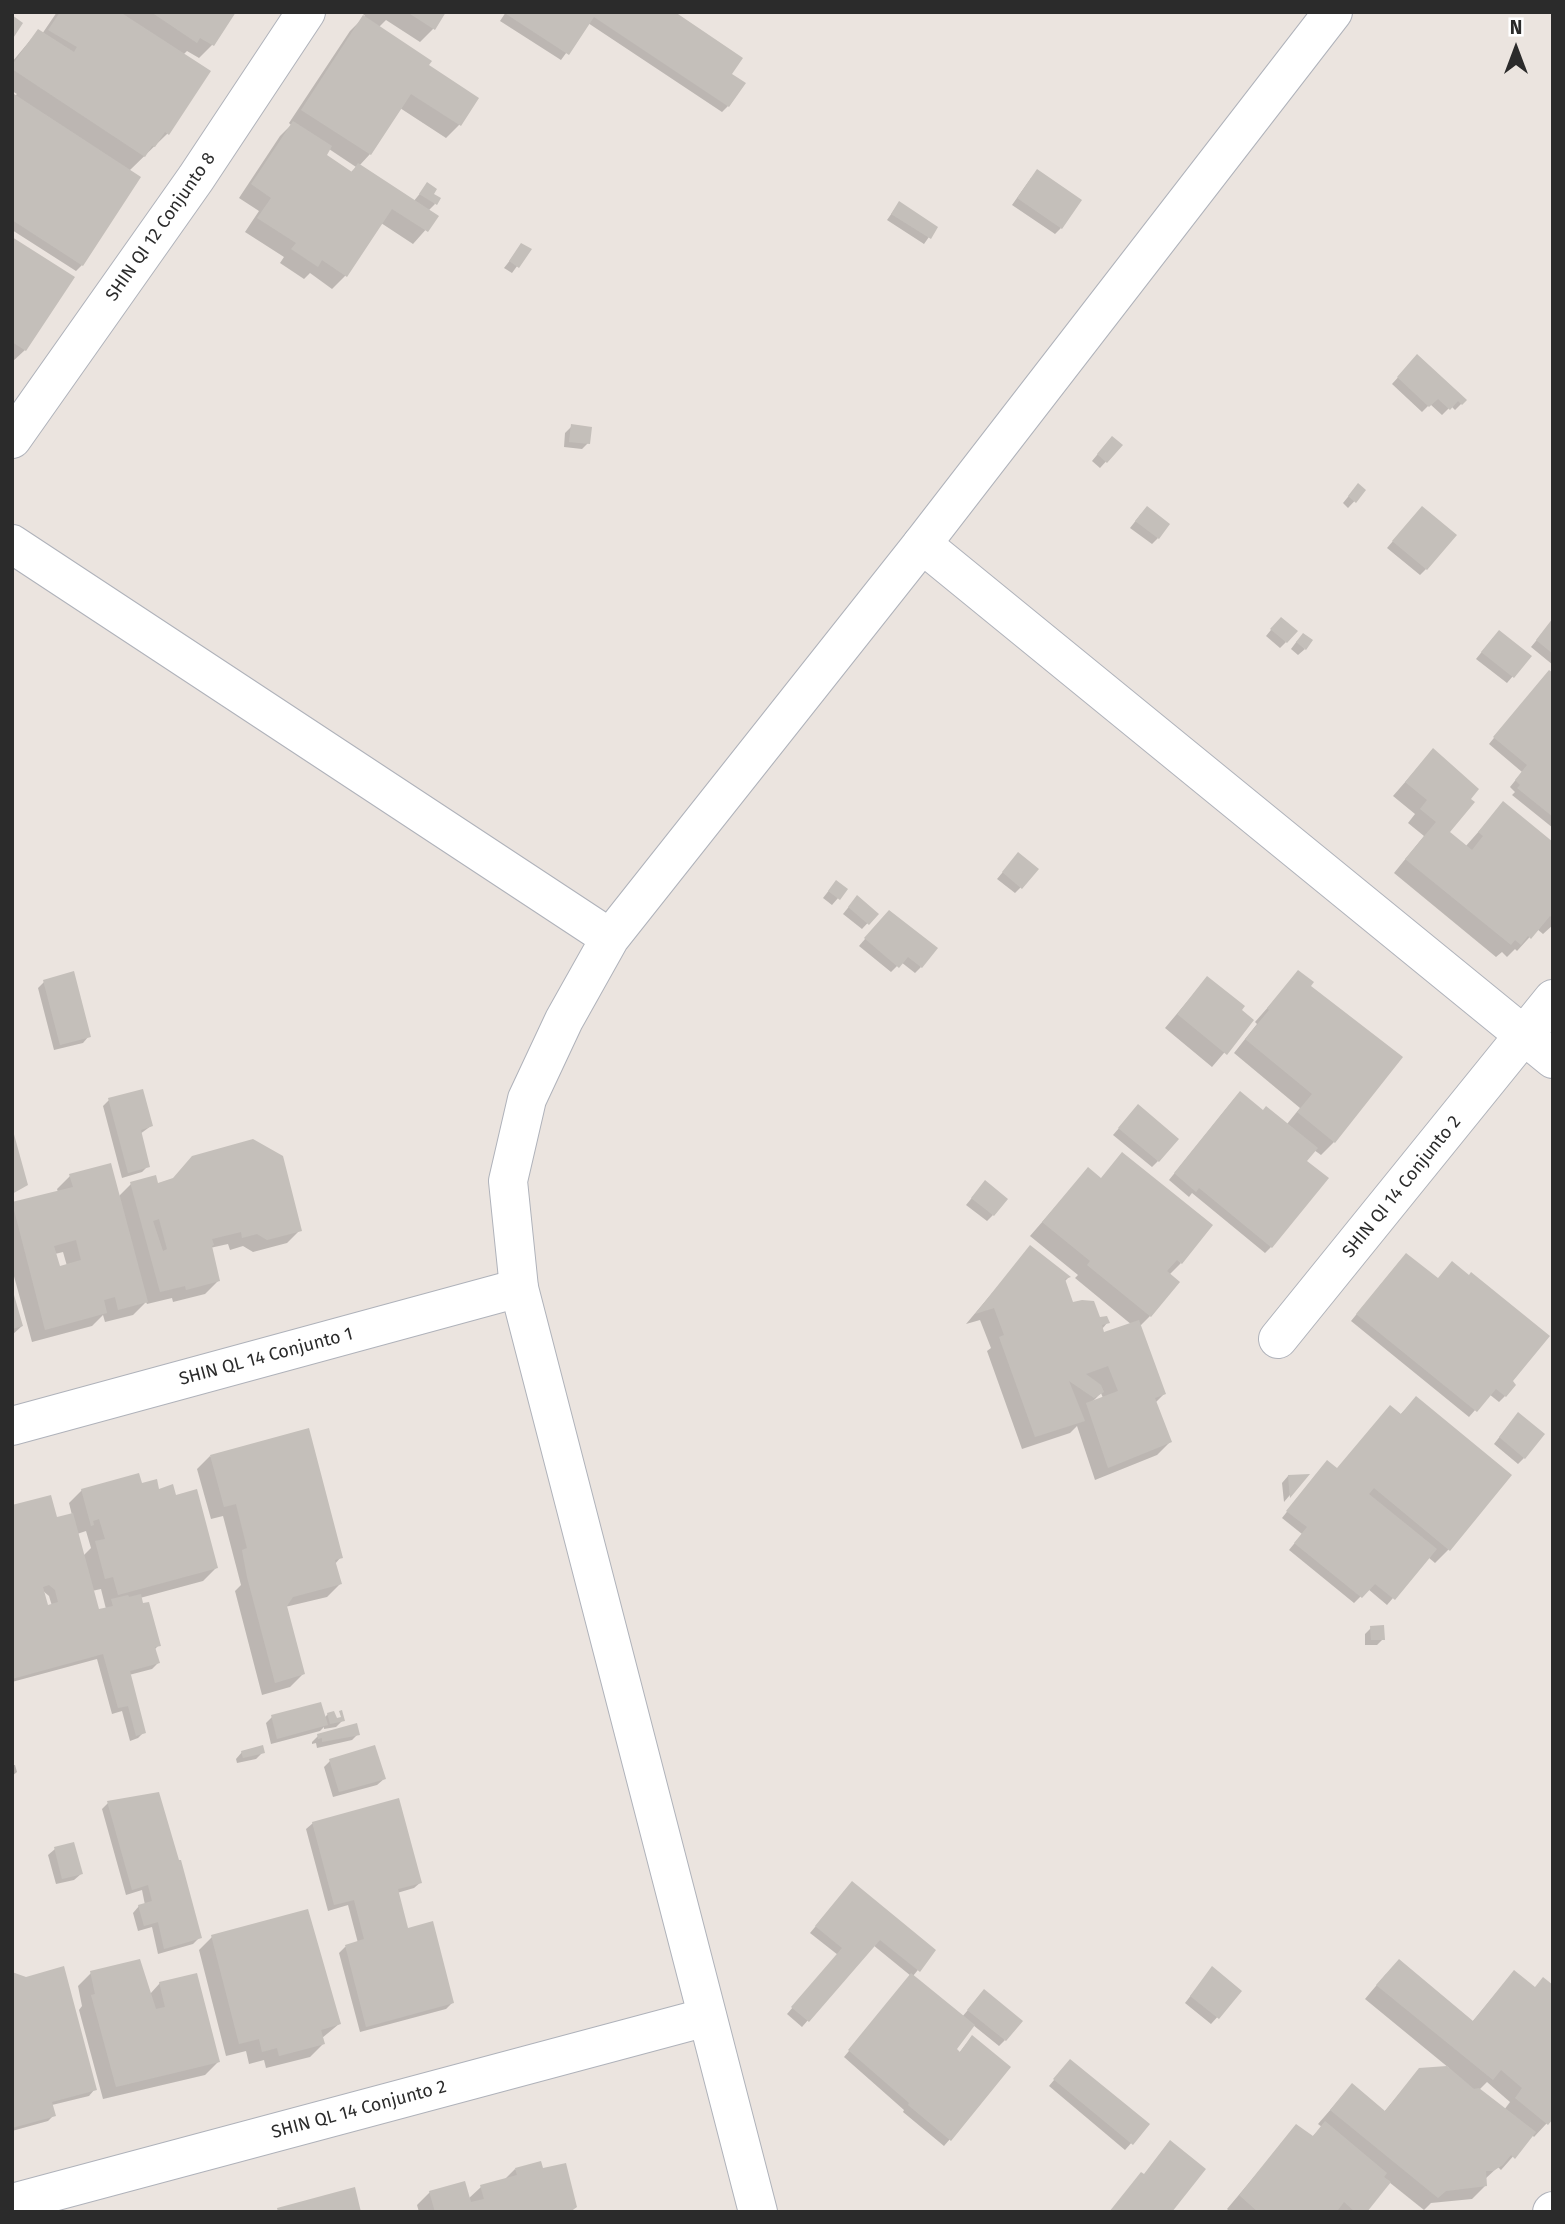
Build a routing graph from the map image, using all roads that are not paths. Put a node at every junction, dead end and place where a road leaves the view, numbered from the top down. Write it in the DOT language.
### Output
graph roads {
  1 [pos="306,12"];
  2 [pos="1333,12"];
  3 [pos="12,439"];
  4 [pos="12,544"];
  5 [pos="922,544"];
  6 [pos="610,939"];
  7 [pos="1553,999"];
  8 [pos="1539,1047"];
  9 [pos="519,1288"];
  10 [pos="1278,1339"];
  11 [pos="12,1426"];
  12 [pos="707,2017"];
  13 [pos="12,2203"];
  14 [pos="758,2212"];
  1 -- 3 [label="street, SHIN QI 12 Conjunto 8"];
  2 -- 5 [label="street"];
  4 -- 6 [label="street"];
  5 -- 6 [label="street"];
  5 -- 8 [label="street"];
  6 -- 9 [label="street"];
  7 -- 8 [label="street, SHIN QI 14 Conjunto 2"];
  8 -- 10 [label="street, SHIN QI 14 Conjunto 2"];
  9 -- 11 [label="street, SHIN QL 14 Conjunto 1"];
  9 -- 12 [label="street"];
  12 -- 13 [label="street, SHIN QL 14 Conjunto 2"];
  12 -- 14 [label="street"];
}
